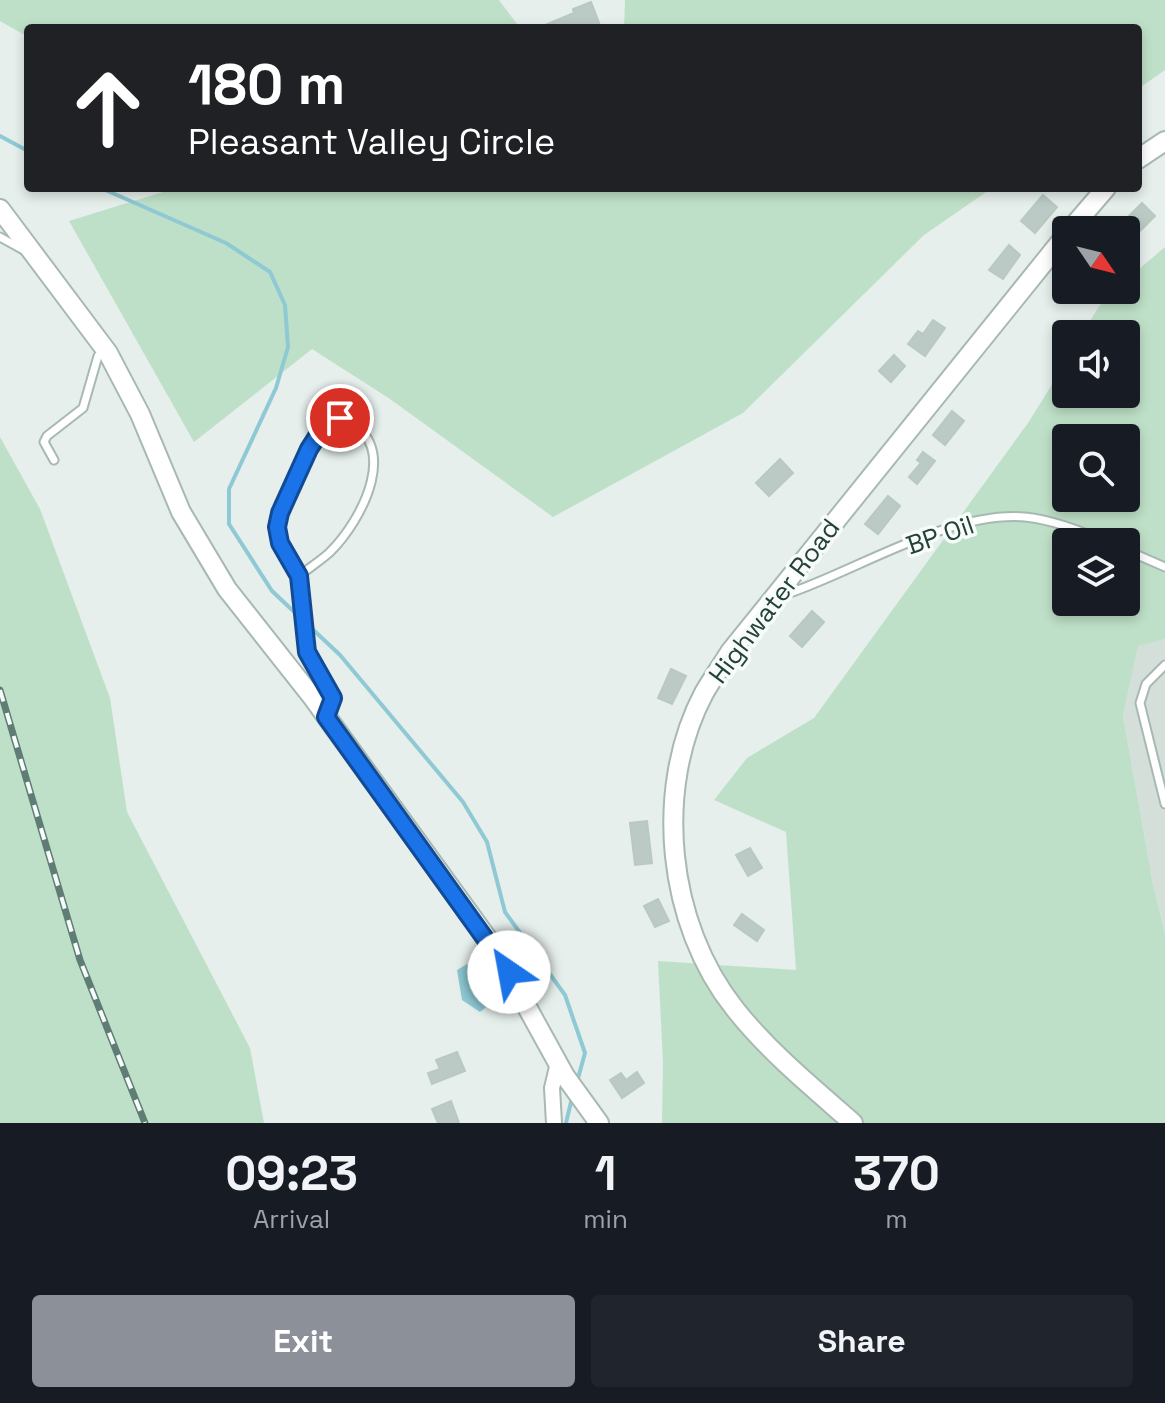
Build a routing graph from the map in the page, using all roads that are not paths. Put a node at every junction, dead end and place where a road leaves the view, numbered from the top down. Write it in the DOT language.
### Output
graph roads {
  1 [pos="1165,141"];
  2 [pos="1142,156"];
  3 [pos="1103,192"];
  4 [pos="0,209"];
  5 [pos="1082,216"];
  6 [pos="0,237"];
  7 [pos="1052,252"];
  8 [pos="35,253"];
  9 [pos="108,353"];
  10 [pos="54,460"];
  11 [pos="1071,528"];
  12 [pos="1140,556"];
  13 [pos="1165,567"];
  14 [pos="299,576"];
  15 [pos="779,590"];
  16 [pos="1165,665"];
  17 [pos="326,717"];
  18 [pos="1165,804"];
  19 [pos="562,1069"];
  20 [pos="554,1123"];
  21 [pos="599,1123"];
  22 [pos="853,1123"];
  1 -- 2 [label="street"];
  3 -- 5 [label="street, Highwater Road"];
  4 -- 8 [label="street"];
  6 -- 8 [label="lane"];
  7 -- 15 [label="street, Highwater Road"];
  8 -- 9 [label="street"];
  9 -- 10 [label="lane"];
  9 -- 17 [label="street"];
  11 -- 15 [label="lane, BP Oil"];
  12 -- 13 [label="lane"];
  14 -- 14 [label="lane"];
  14 -- 17 [label="lane"];
  15 -- 22 [label="street, Highwater Road"];
  16 -- 18 [label="lane"];
  17 -- 19 [label="street"];
  19 -- 20 [label="street"];
  19 -- 21 [label="street"];
}
